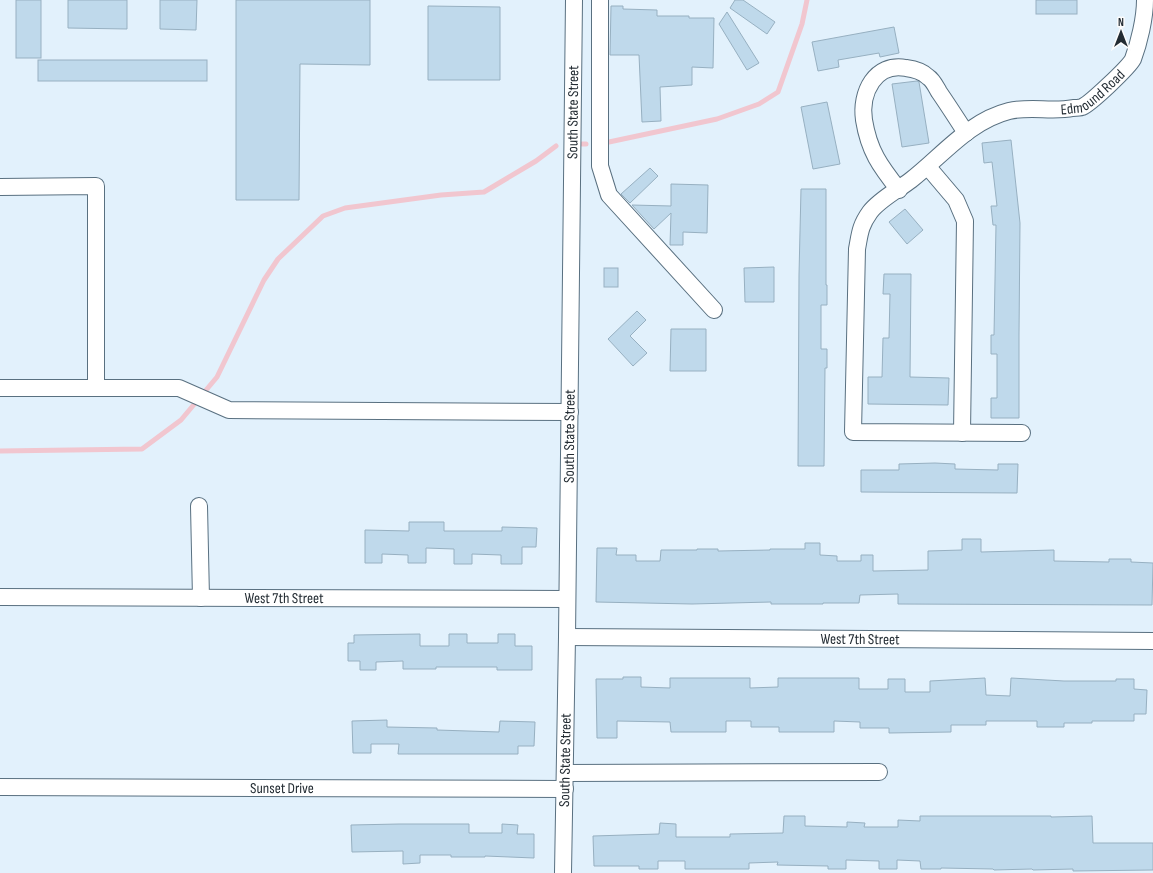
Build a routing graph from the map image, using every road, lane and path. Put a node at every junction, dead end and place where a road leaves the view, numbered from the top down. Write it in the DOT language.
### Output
graph roads {
  1 [pos="574,0"];
  2 [pos="600,0"];
  3 [pos="1145,0"];
  4 [pos="600,87"];
  5 [pos="574,90"];
  6 [pos="966,133"];
  7 [pos="928,166"];
  8 [pos="0,187"];
  9 [pos="899,190"];
  10 [pos="714,310"];
  11 [pos="0,388"];
  12 [pos="96,388"];
  13 [pos="570,412"];
  14 [pos="962,433"];
  15 [pos="1022,433"];
  16 [pos="199,506"];
  17 [pos="0,597"];
  18 [pos="201,598"];
  19 [pos="567,599"];
  20 [pos="567,637"];
  21 [pos="1153,641"];
  22 [pos="879,772"];
  23 [pos="565,773"];
  24 [pos="0,786"];
  25 [pos="565,789"];
  26 [pos="563,873"];
  1 -- 5 [label="street, South State Street"];
  2 -- 4 [label="street"];
  3 -- 6 [label="street, Edmound Road"];
  4 -- 5 [label="street"];
  4 -- 10 [label="street"];
  5 -- 13 [label="street, South State Street"];
  6 -- 7 [label="street"];
  6 -- 9 [label="street"];
  7 -- 9 [label="street"];
  7 -- 14 [label="street"];
  8 -- 12 [label="street"];
  9 -- 14 [label="street"];
  11 -- 12 [label="street"];
  12 -- 13 [label="street"];
  13 -- 19 [label="street, South State Street"];
  14 -- 15 [label="street"];
  16 -- 18 [label="street"];
  17 -- 18 [label="street, West 7th Street"];
  18 -- 19 [label="street, West 7th Street"];
  19 -- 20 [label="street, South State Street"];
  20 -- 21 [label="street, West 7th Street"];
  20 -- 23 [label="street, South State Street"];
  22 -- 23 [label="street"];
  23 -- 25 [label="street, South State Street"];
  24 -- 25 [label="street, Sunset Drive"];
  25 -- 26 [label="street, South State Street"];
}
